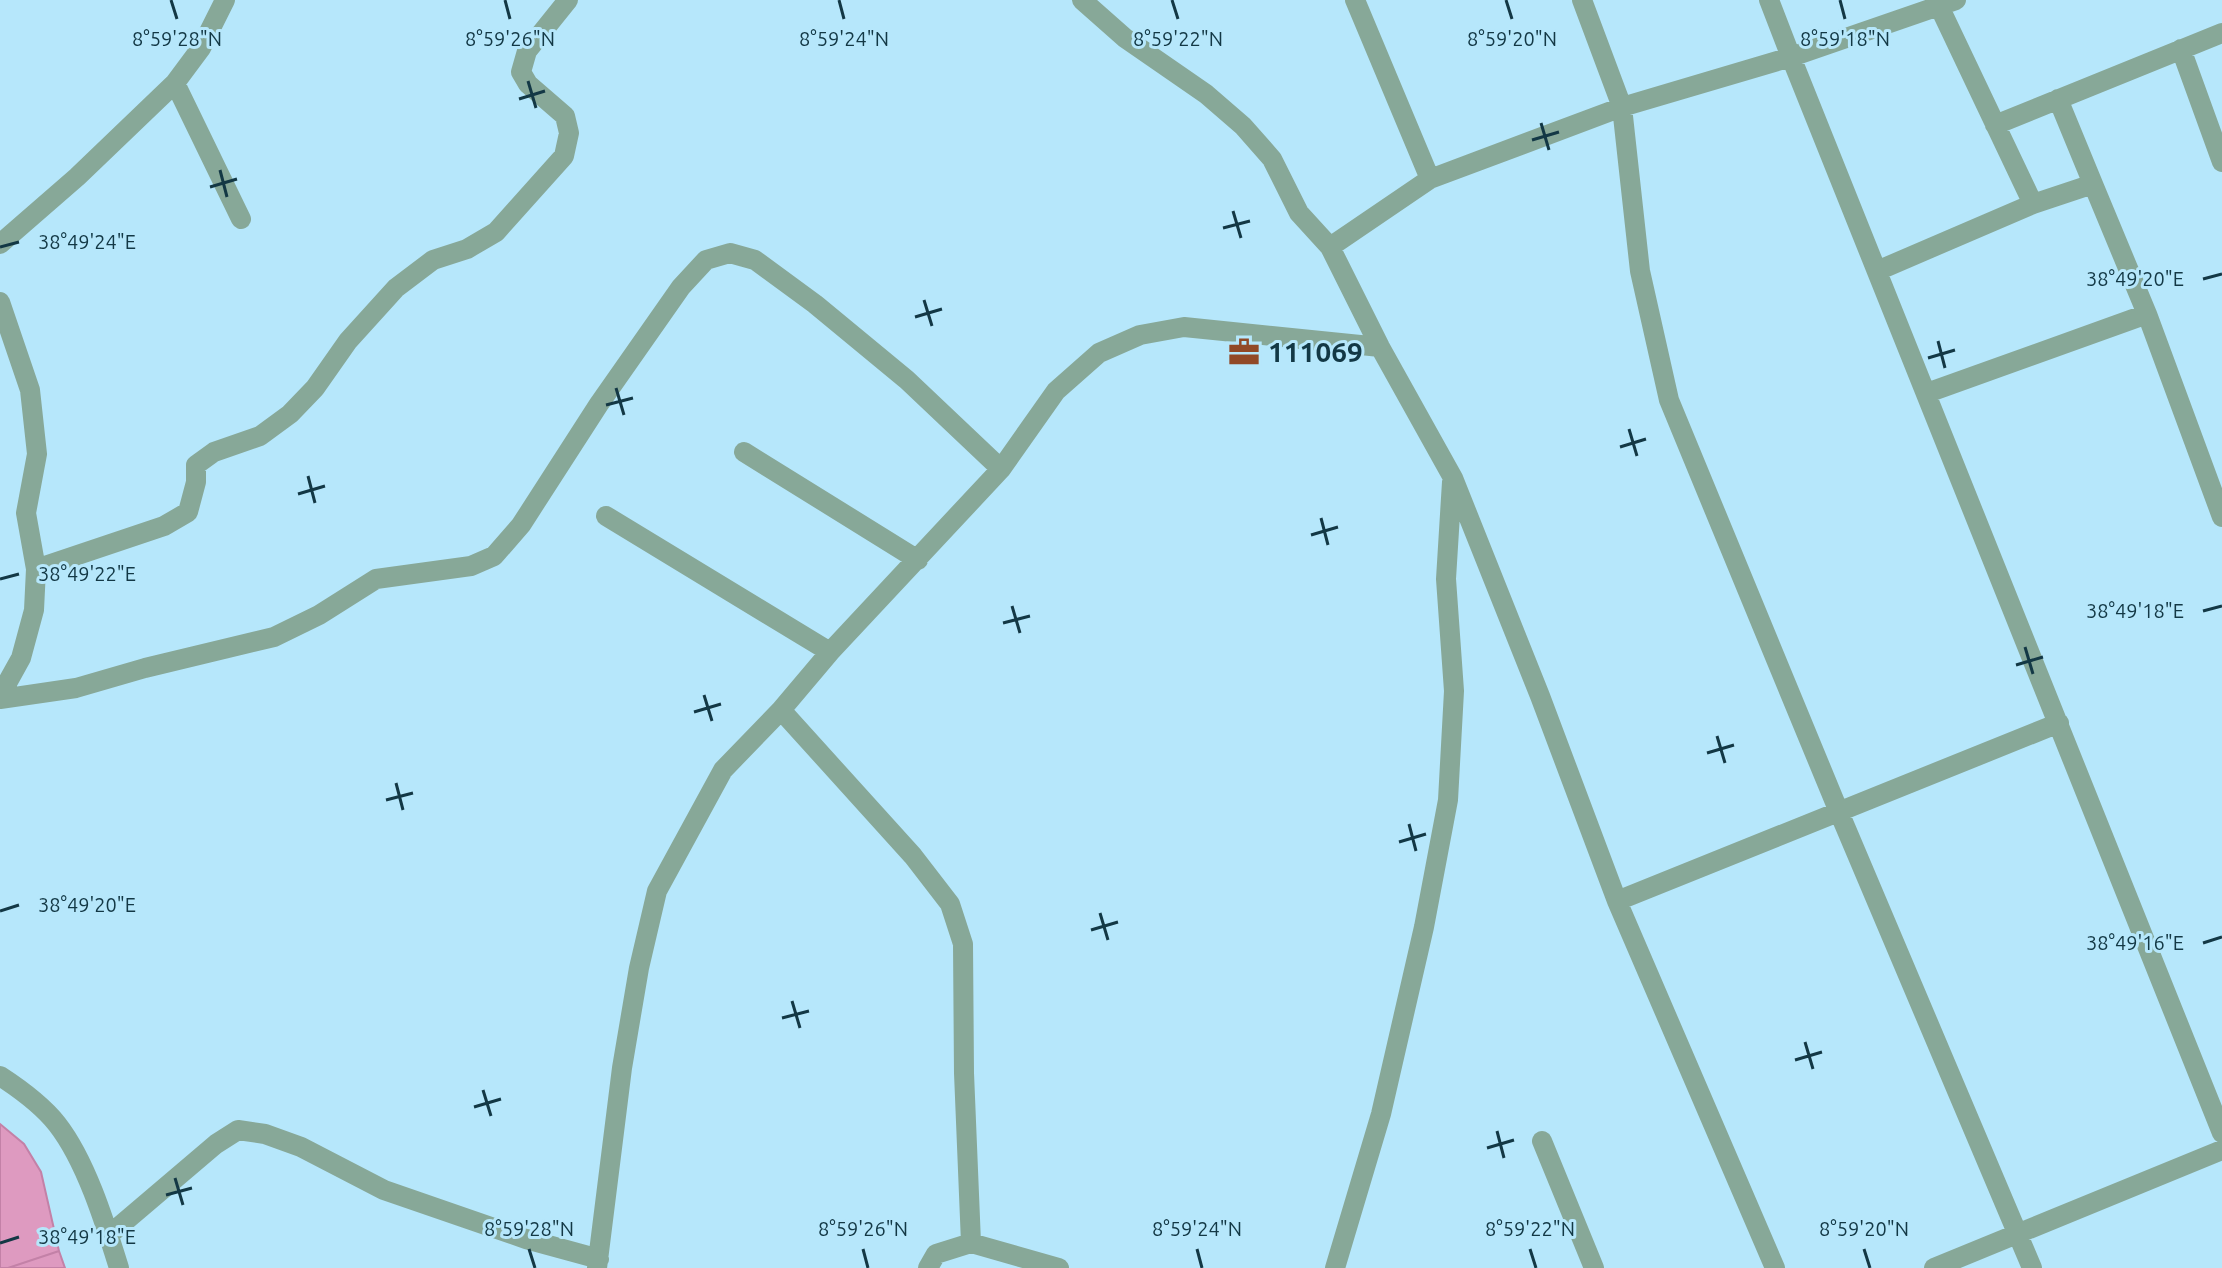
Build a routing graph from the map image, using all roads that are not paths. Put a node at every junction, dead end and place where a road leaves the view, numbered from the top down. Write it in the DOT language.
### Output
graph roads {
  1 [pos="225,0"];
  2 [pos="568,0"];
  3 [pos="1082,0"];
  4 [pos="1355,0"];
  5 [pos="1582,0"];
  6 [pos="1769,0"];
  7 [pos="1948,3"];
  8 [pos="2222,33"];
  9 [pos="2181,49"];
  10 [pos="1791,57"];
  11 [pos="175,83"];
  12 [pos="2058,99"];
  13 [pos="1622,107"];
  14 [pos="1995,125"];
  15 [pos="2222,162"];
  16 [pos="1430,179"];
  17 [pos="2093,184"];
  18 [pos="2033,204"];
  19 [pos="241,219"];
  20 [pos="0,244"];
  21 [pos="1330,247"];
  22 [pos="1877,271"];
  23 [pos="0,302"];
  24 [pos="2147,314"];
  25 [pos="1380,347"];
  26 [pos="1927,393"];
  27 [pos="744,452"];
  28 [pos="1001,469"];
  29 [pos="1453,478"];
  30 [pos="606,516"];
  31 [pos="2222,517"];
  32 [pos="918,560"];
  33 [pos="36,569"];
  34 [pos="830,652"];
  35 [pos="0,697"];
  36 [pos="781,710"];
  37 [pos="2059,723"];
  38 [pos="1839,812"];
  39 [pos="1617,901"];
  40 [pos="0,1076"];
  41 [pos="2222,1133"];
  42 [pos="1542,1141"];
  43 [pos="2222,1150"];
  44 [pos="2018,1232"];
  45 [pos="109,1235"];
  46 [pos="971,1243"];
  47 [pos="598,1263"];
  48 [pos="119,1268"];
  49 [pos="928,1268"];
  50 [pos="1059,1268"];
  51 [pos="1335,1268"];
  52 [pos="1594,1268"];
  53 [pos="1775,1268"];
  54 [pos="1934,1268"];
  55 [pos="2032,1268"];
  1 -- 11 [label="street"];
  2 -- 33 [label="street"];
  3 -- 21 [label="street"];
  4 -- 16 [label="street"];
  5 -- 13 [label="street"];
  6 -- 10 [label="street"];
  7 -- 10 [label="street"];
  7 -- 14 [label="street"];
  8 -- 9 [label="street"];
  9 -- 12 [label="street"];
  9 -- 15 [label="street"];
  10 -- 13 [label="street"];
  10 -- 22 [label="street"];
  11 -- 19 [label="street"];
  11 -- 20 [label="street"];
  12 -- 14 [label="street"];
  12 -- 17 [label="street"];
  13 -- 16 [label="street"];
  13 -- 38 [label="street"];
  14 -- 18 [label="street"];
  16 -- 21 [label="street"];
  17 -- 18 [label="street"];
  17 -- 24 [label="street"];
  18 -- 22 [label="street"];
  21 -- 25 [label="street"];
  22 -- 26 [label="street"];
  23 -- 33 [label="street"];
  24 -- 26 [label="street"];
  24 -- 31 [label="street"];
  25 -- 28 [label="street"];
  25 -- 29 [label="street"];
  26 -- 37 [label="street"];
  27 -- 32 [label="street"];
  28 -- 32 [label="street"];
  28 -- 35 [label="street"];
  29 -- 39 [label="street"];
  29 -- 51 [label="street"];
  30 -- 34 [label="street"];
  32 -- 34 [label="street"];
  33 -- 35 [label="street"];
  34 -- 36 [label="street"];
  36 -- 46 [label="street"];
  36 -- 47 [label="street"];
  37 -- 38 [label="street"];
  37 -- 41 [label="street"];
  38 -- 39 [label="street"];
  38 -- 44 [label="street"];
  39 -- 53 [label="street"];
  40 -- 45 [label="street"];
  42 -- 52 [label="street"];
  43 -- 44 [label="street"];
  44 -- 54 [label="street"];
  44 -- 55 [label="street"];
  45 -- 47 [label="street"];
  45 -- 48 [label="street"];
  46 -- 49 [label="street"];
  46 -- 50 [label="street"];
}
